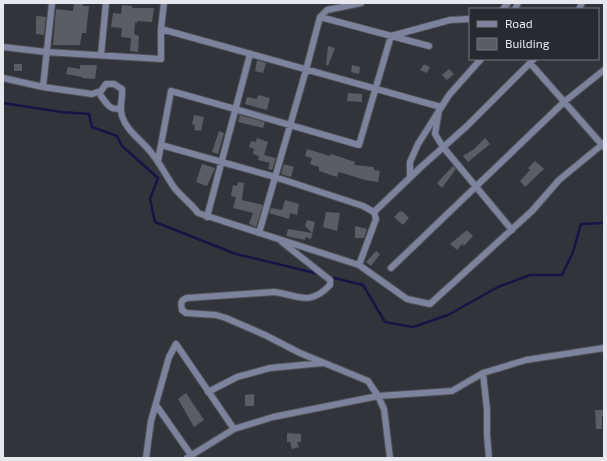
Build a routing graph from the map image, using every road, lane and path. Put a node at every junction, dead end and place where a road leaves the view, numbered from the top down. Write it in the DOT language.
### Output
graph roads {
  1 [pos="52,3"];
  2 [pos="106,3"];
  3 [pos="164,3"];
  4 [pos="361,3"];
  5 [pos="320,17"];
  6 [pos="469,20"];
  7 [pos="161,29"];
  8 [pos="391,36"];
  9 [pos="429,46"];
  10 [pos="3,47"];
  11 [pos="46,52"];
  12 [pos="250,54"];
  13 [pos="101,55"];
  14 [pos="481,60"];
  15 [pos="532,61"];
  16 [pos="306,70"];
  17 [pos="604,70"];
  18 [pos="3,78"];
  19 [pos="43,87"];
  20 [pos="376,89"];
  21 [pos="101,96"];
  22 [pos="564,102"];
  23 [pos="121,108"];
  24 [pos="235,108"];
  25 [pos="440,108"];
  26 [pos="290,124"];
  27 [pos="161,145"];
  28 [pos="603,145"];
  29 [pos="443,147"];
  30 [pos="158,161"];
  31 [pos="221,162"];
  32 [pos="275,177"];
  33 [pos="410,177"];
  34 [pos="476,187"];
  35 [pos="374,212"];
  36 [pos="207,217"];
  37 [pos="512,230"];
  38 [pos="259,233"];
  39 [pos="279,239"];
  40 [pos="359,265"];
  41 [pos="391,268"];
  42 [pos="604,348"];
  43 [pos="324,363"];
  44 [pos="482,373"];
  45 [pos="208,392"];
  46 [pos="378,396"];
  47 [pos="156,405"];
  48 [pos="234,429"];
  49 [pos="189,457"];
  50 [pos="146,458"];
  51 [pos="390,458"];
  52 [pos="489,458"];
  1 -- 11 [label="street"];
  2 -- 13 [label="street"];
  3 -- 7 [label="street"];
  4 -- 5 [label="street"];
  5 -- 8 [label="street"];
  5 -- 16 [label="street"];
  6 -- 8 [label="street"];
  7 -- 12 [label="street"];
  7 -- 13 [label="street"];
  8 -- 9 [label="street"];
  8 -- 20 [label="street"];
  10 -- 11 [label="street"];
  11 -- 13 [label="street"];
  11 -- 19 [label="street"];
  12 -- 16 [label="street"];
  12 -- 24 [label="street"];
  14 -- 25 [label="street"];
  15 -- 22 [label="street"];
  15 -- 29 [label="street"];
  16 -- 20 [label="street"];
  16 -- 26 [label="street"];
  17 -- 22 [label="street"];
  18 -- 19 [label="street"];
  19 -- 23 [label="street"];
  20 -- 25 [label="street"];
  20 -- 26 [label="street"];
  21 -- 23 [label="street"];
  22 -- 28 [label="street"];
  22 -- 34 [label="street"];
  23 -- 30 [label="street"];
  24 -- 26 [label="street"];
  24 -- 27 [label="street"];
  24 -- 31 [label="street"];
  25 -- 29 [label="street"];
  25 -- 33 [label="street"];
  26 -- 32 [label="street"];
  27 -- 30 [label="street"];
  27 -- 31 [label="street"];
  28 -- 37 [label="street"];
  29 -- 33 [label="street"];
  29 -- 34 [label="street"];
  30 -- 36 [label="street"];
  31 -- 32 [label="street"];
  31 -- 36 [label="street"];
  32 -- 35 [label="street"];
  32 -- 38 [label="street"];
  33 -- 35 [label="street"];
  34 -- 37 [label="street"];
  34 -- 41 [label="street"];
  35 -- 40 [label="street"];
  36 -- 38 [label="street"];
  37 -- 40 [label="street"];
  38 -- 39 [label="street"];
  39 -- 40 [label="street"];
  39 -- 43 [label="street"];
  42 -- 44 [label="street"];
  43 -- 45 [label="street"];
  43 -- 46 [label="street"];
  44 -- 46 [label="street"];
  44 -- 52 [label="street"];
  45 -- 47 [label="street"];
  45 -- 48 [label="street"];
  46 -- 48 [label="street"];
  46 -- 51 [label="street"];
  47 -- 49 [label="street"];
  47 -- 50 [label="street"];
  48 -- 49 [label="street"];
}
